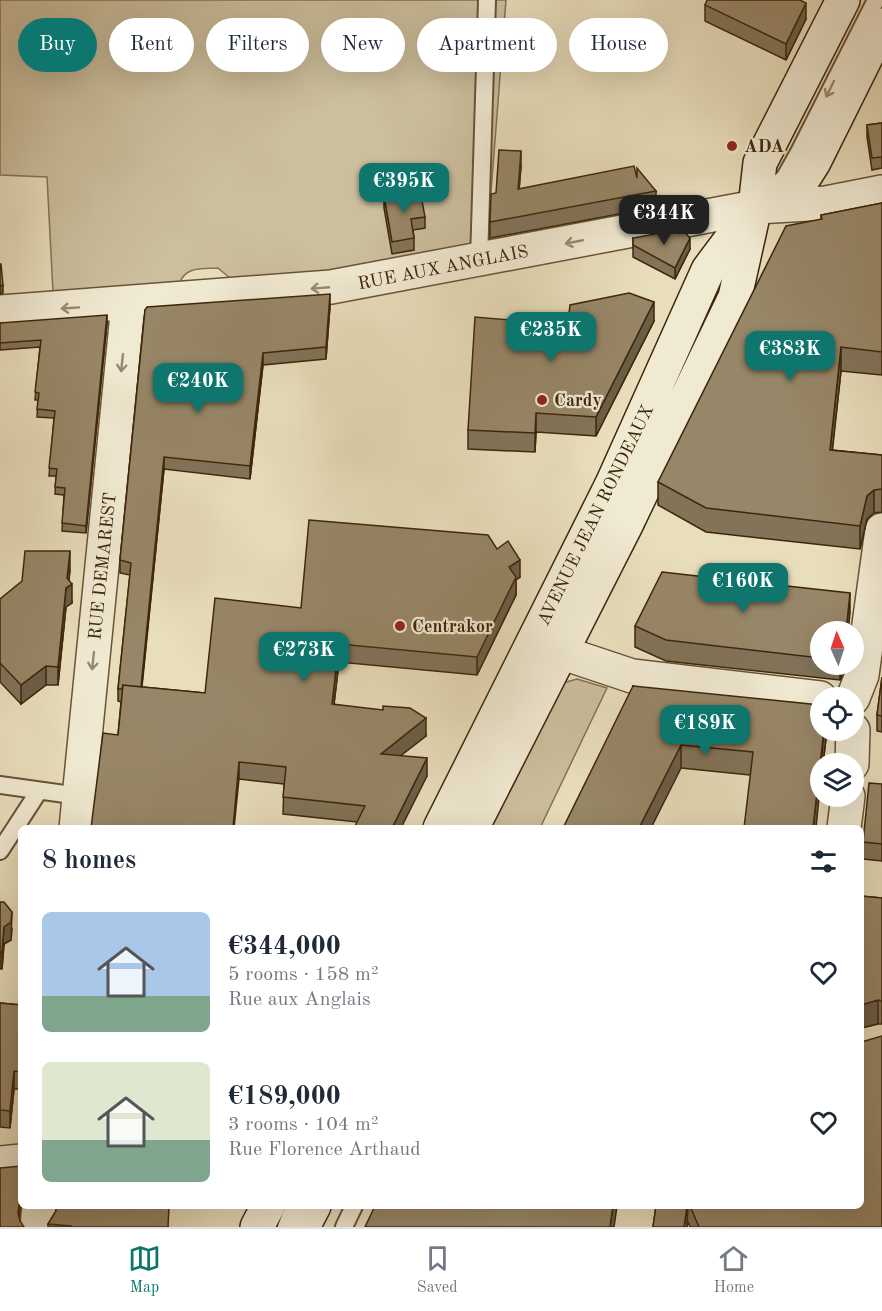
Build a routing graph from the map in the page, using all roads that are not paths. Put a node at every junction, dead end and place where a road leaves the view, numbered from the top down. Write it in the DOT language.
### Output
graph roads {
  1 [pos="487,0"];
  2 [pos="843,0"];
  3 [pos="876,0"];
  4 [pos="882,25"];
  5 [pos="882,192"];
  6 [pos="755,207"];
  7 [pos="479,261"];
  8 [pos="128,304"];
  9 [pos="0,312"];
  10 [pos="882,530"];
  11 [pos="560,652"];
  12 [pos="857,687"];
  13 [pos="810,697"];
  14 [pos="0,784"];
  15 [pos="39,790"];
  16 [pos="79,796"];
  17 [pos="847,807"];
  18 [pos="76,825"];
  19 [pos="442,825"];
  20 [pos="458,825"];
  21 [pos="474,825"];
  22 [pos="844,825"];
  23 [pos="0,851"];
  24 [pos="18,1161"];
  25 [pos="0,1163"];
  26 [pos="39,1209"];
  27 [pos="266,1209"];
  28 [pos="293,1209"];
  29 [pos="312,1209"];
  30 [pos="353,1209"];
  31 [pos="37,1227"];
  32 [pos="257,1227"];
  33 [pos="286,1227"];
  34 [pos="303,1227"];
  35 [pos="344,1227"];
  1 -- 7 [label="lane"];
  2 -- 6 [label="street, AVENUE JEAN RONDEAUX"];
  3 -- 6 [label="lane, AVENUE JEAN RONDEAUX, one-way"];
  4 -- 6 [label="street, AVENUE JEAN RONDEAUX"];
  5 -- 6 [label="street, RUE AUX ANGLAIS"];
  6 -- 7 [label="street, RUE AUX ANGLAIS, one-way"];
  6 -- 11 [label="street, AVENUE JEAN RONDEAUX"];
  6 -- 19 [label="street, AVENUE JEAN RONDEAUX"];
  6 -- 20 [label="lane, AVENUE JEAN RONDEAUX"];
  7 -- 8 [label="street, RUE AUX ANGLAIS, one-way"];
  8 -- 9 [label="street, RUE AUX ANGLAIS, one-way"];
  8 -- 16 [label="street, RUE DEMAREST, one-way"];
  10 -- 12 [label="street"];
  11 -- 13 [label="street"];
  11 -- 21 [label="street, AVENUE JEAN RONDEAUX"];
  14 -- 15 [label="lane"];
  15 -- 16 [label="lane"];
  15 -- 23 [label="lane"];
  16 -- 18 [label="street, RUE DEMAREST"];
  17 -- 22 [label="street"];
  24 -- 25 [label="street"];
  26 -- 31 [label="street"];
  27 -- 32 [label="street"];
  28 -- 33 [label="lane"];
  29 -- 34 [label="street"];
  30 -- 35 [label="lane"];
}
